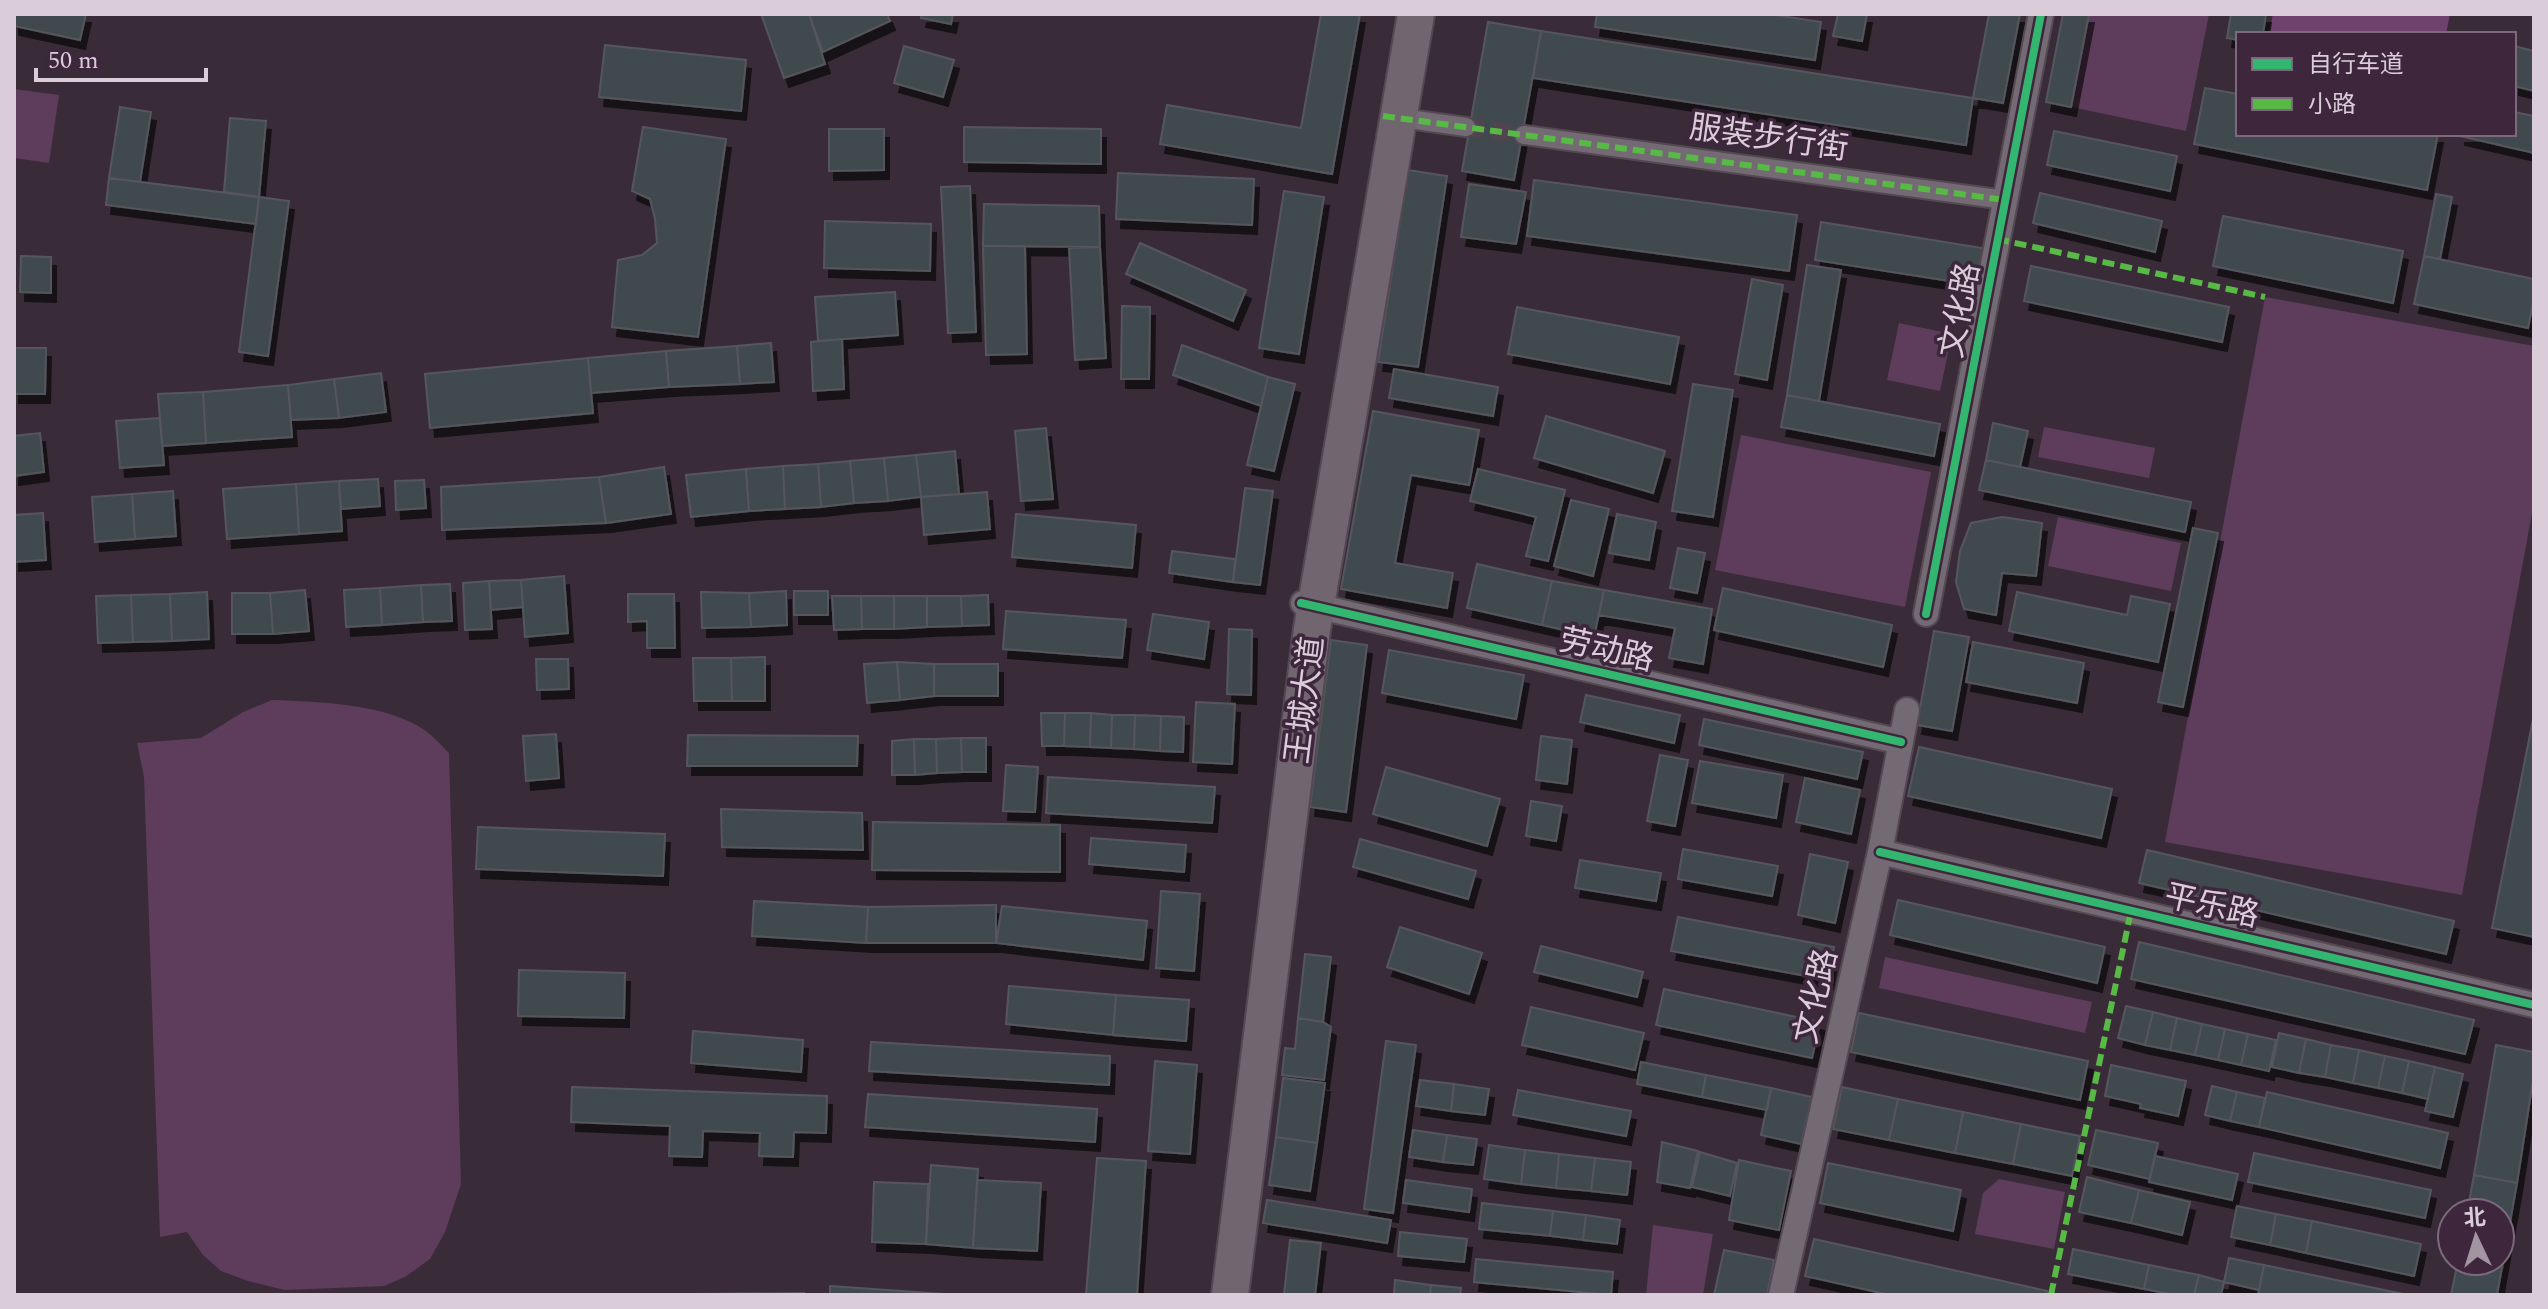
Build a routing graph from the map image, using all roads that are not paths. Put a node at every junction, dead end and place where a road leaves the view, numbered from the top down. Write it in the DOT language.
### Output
graph roads {
  1 [pos="1401,14"];
  2 [pos="1416,14"];
  3 [pos="2041,14"];
  4 [pos="1383,116"];
  5 [pos="1466,127"];
  6 [pos="1524,135"];
  7 [pos="2005,200"];
  8 [pos="1309,604"];
  9 [pos="1926,614"];
  10 [pos="1907,710"];
  11 [pos="1901,742"];
  12 [pos="1880,852"];
  13 [pos="2534,1005"];
  14 [pos="1214,1295"];
  15 [pos="1230,1295"];
  16 [pos="1781,1295"];
  1 -- 4 [label="main road, 王城大道"];
  2 -- 8 [label="main road, 王城大道"];
  3 -- 7 [label="street, 文化路"];
  4 -- 5 [label="street"];
  4 -- 8 [label="main road, 王城大道"];
  6 -- 7 [label="street, 服装步行街"];
  7 -- 9 [label="street, 文化路"];
  8 -- 11 [label="street, 劳动路"];
  8 -- 14 [label="main road, 王城大道"];
  8 -- 15 [label="main road, 王城大道"];
  10 -- 11 [label="street, 文化路"];
  11 -- 12 [label="street, 文化路"];
  12 -- 13 [label="street, 平乐路"];
  12 -- 16 [label="street, 文化路"];
}
